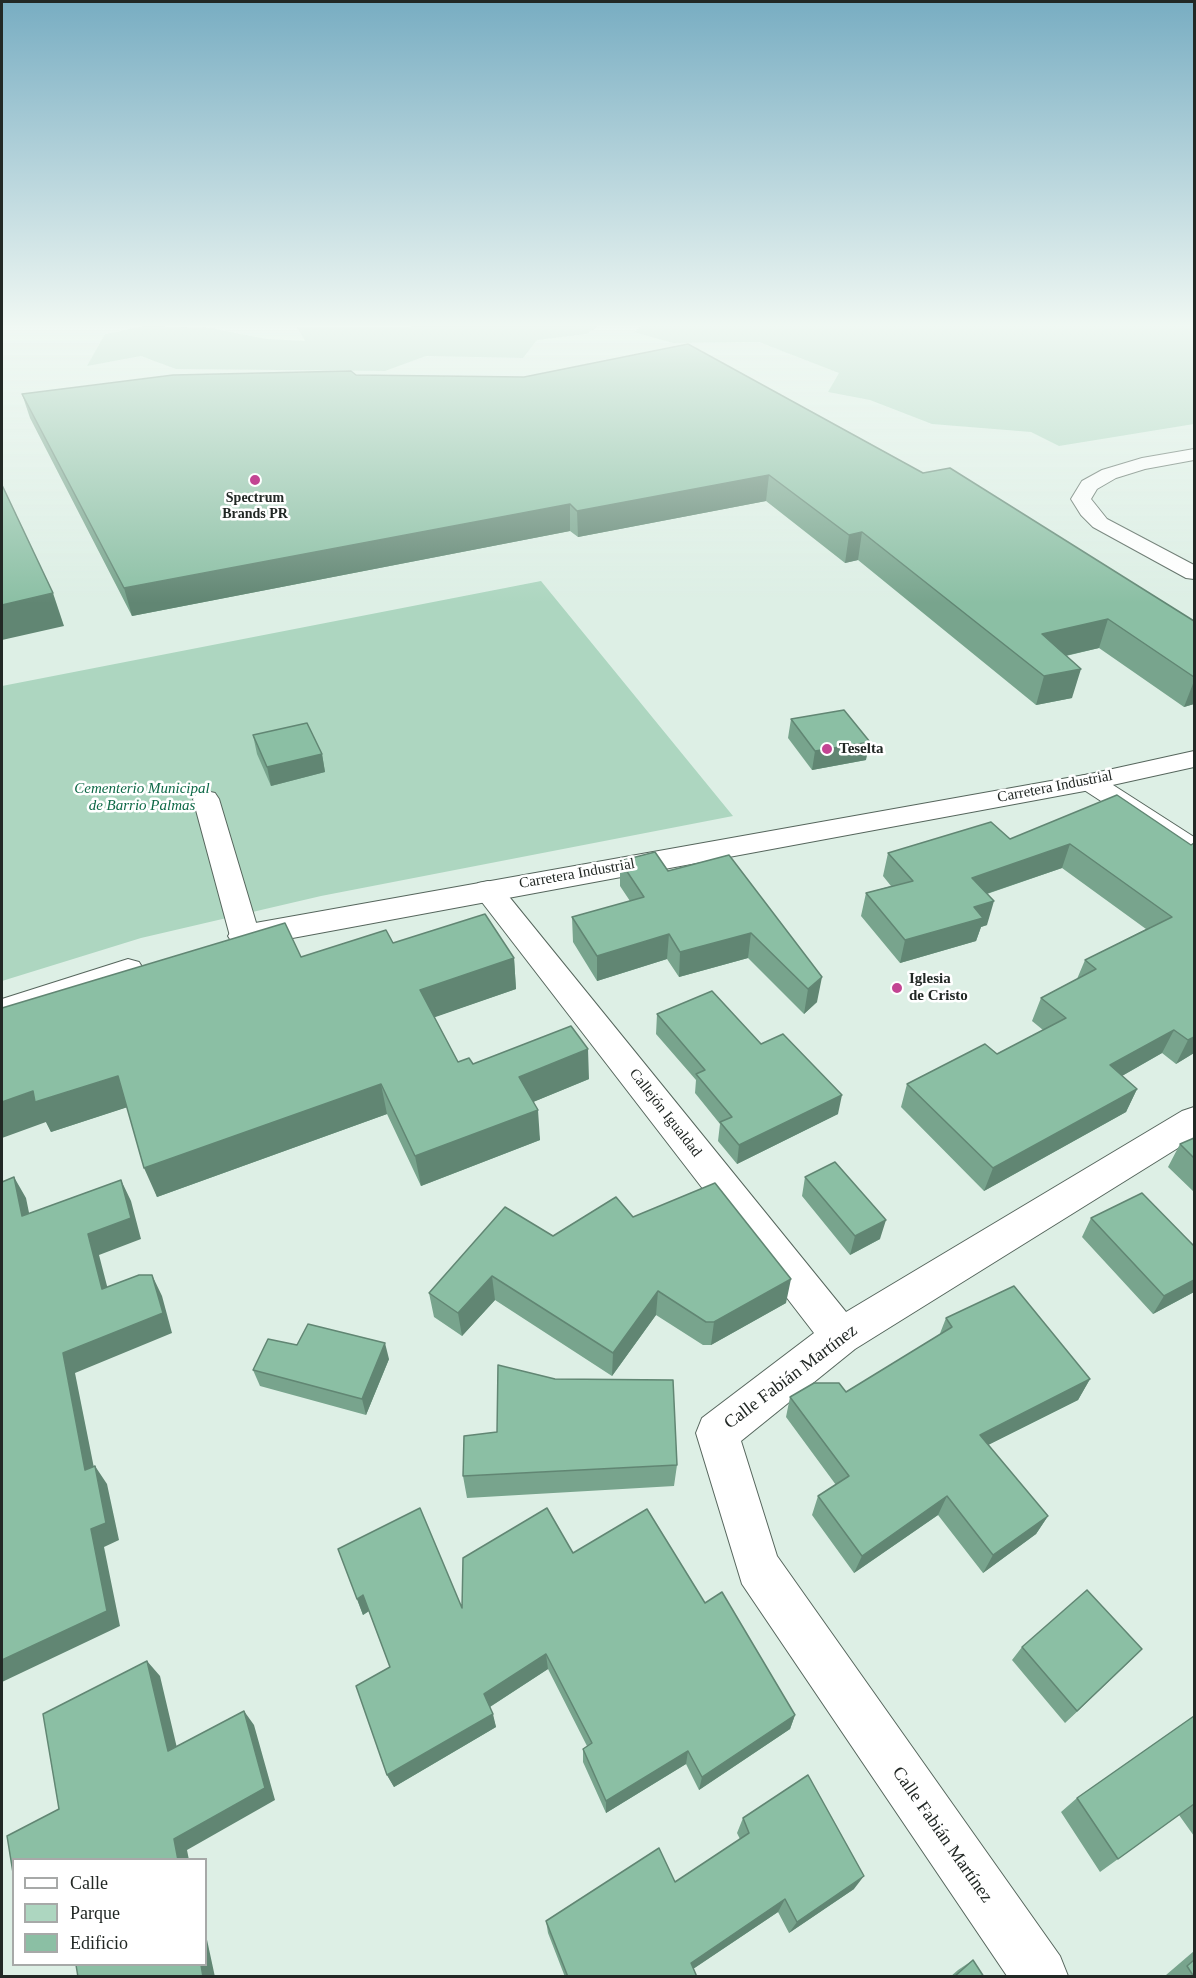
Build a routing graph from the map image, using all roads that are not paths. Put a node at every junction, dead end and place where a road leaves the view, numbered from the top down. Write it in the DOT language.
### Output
graph roads {
  1 [pos="1194,455"];
  2 [pos="1194,573"];
  3 [pos="1194,759"];
  4 [pos="1090,782"];
  5 [pos="206,798"];
  6 [pos="1194,849"];
  7 [pos="488,890"];
  8 [pos="234,939"];
  9 [pos="157,962"];
  10 [pos="2,1011"];
  11 [pos="1194,1121"];
  12 [pos="841,1336"];
  13 [pos="1040,1977"];
  1 -- 2 [label="street"];
  3 -- 4 [label="street, Carretera Industrial"];
  4 -- 6 [label="street"];
  4 -- 7 [label="street, Carretera Industrial"];
  5 -- 8 [label="street"];
  7 -- 8 [label="street, Carretera Industrial"];
  7 -- 12 [label="street, Callejón Igualdad"];
  9 -- 10 [label="street"];
  11 -- 12 [label="street, Calle Fabián Martínez"];
  12 -- 13 [label="street, Calle Fabián Martínez"];
}
